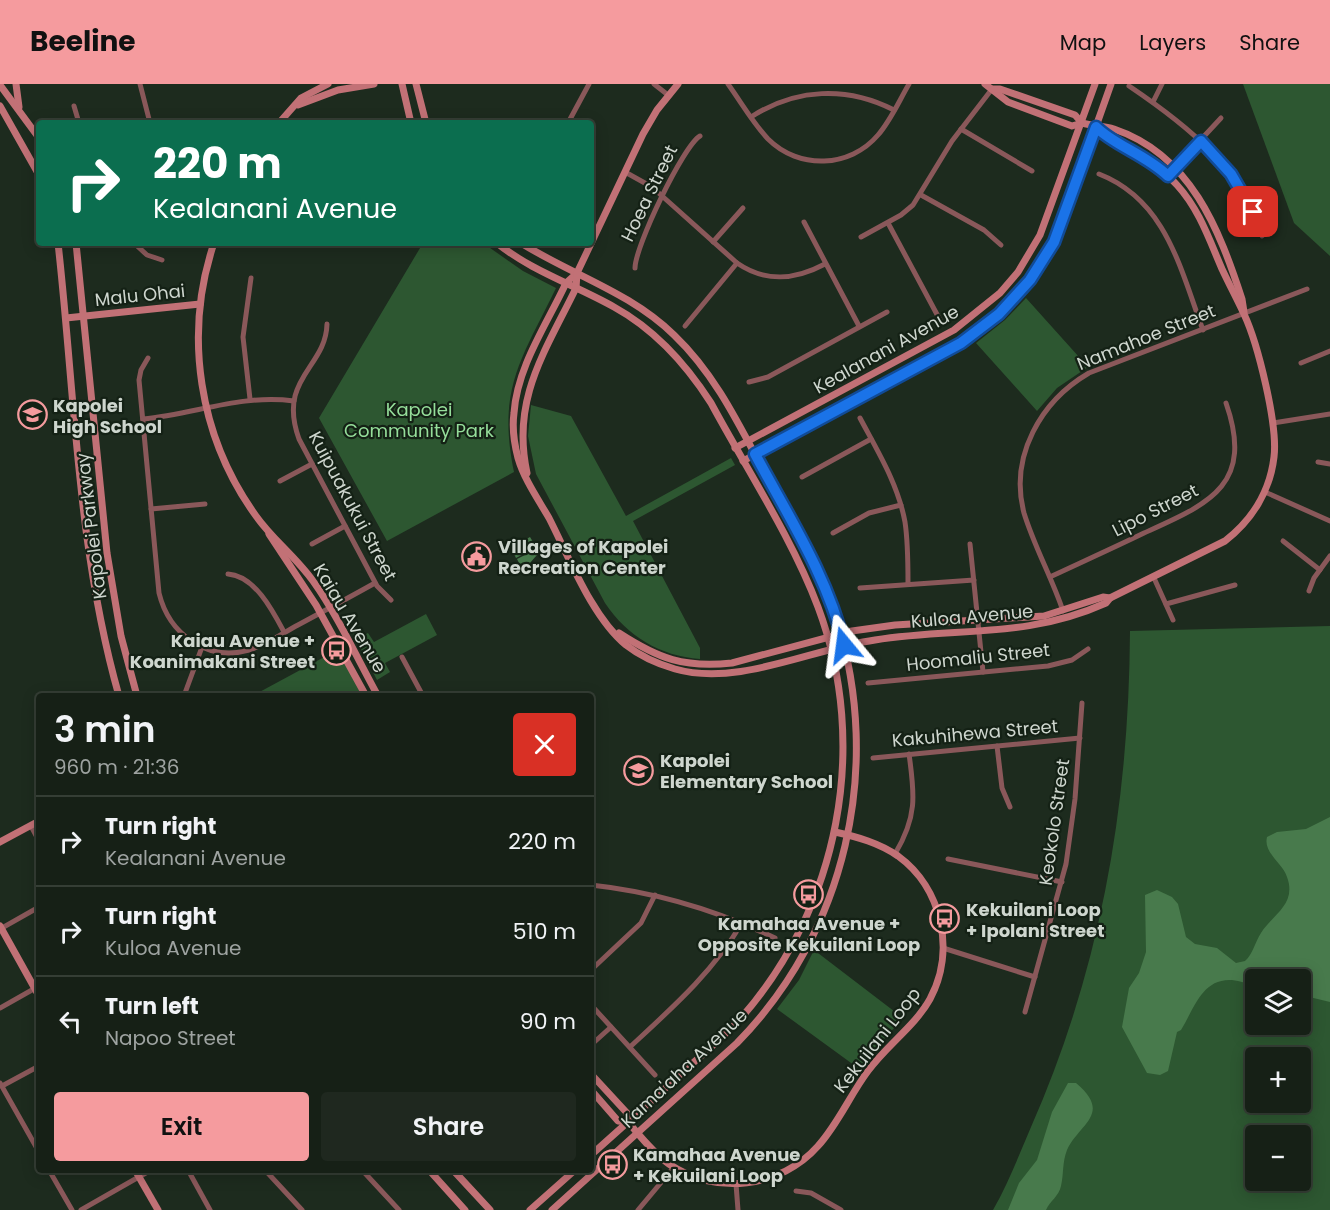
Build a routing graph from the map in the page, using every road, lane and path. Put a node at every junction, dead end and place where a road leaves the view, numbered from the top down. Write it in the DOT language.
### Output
graph roads {
  1 [pos="16,84"];
  2 [pos="140,84"];
  3 [pos="328,84"];
  4 [pos="374,84"];
  5 [pos="402,84"];
  6 [pos="416,84"];
  7 [pos="589,84"];
  8 [pos="654,84"];
  9 [pos="678,84"];
  10 [pos="728,84"];
  11 [pos="909,84"];
  12 [pos="985,84"];
  13 [pos="1095,84"];
  14 [pos="1111,84"];
  15 [pos="1162,84"];
  16 [pos="0,85"];
  17 [pos="1129,86"];
  18 [pos="992,89"];
  19 [pos="668,95"];
  20 [pos="1153,102"];
  21 [pos="298,105"];
  22 [pos="74,106"];
  23 [pos="894,110"];
  24 [pos="2,111"];
  25 [pos="21,112"];
  26 [pos="752,117"];
  27 [pos="1221,118"];
  28 [pos="77,120"];
  29 [pos="149,120"];
  30 [pos="282,120"];
  31 [pos="410,120"];
  32 [pos="425,120"];
  33 [pos="570,120"];
  34 [pos="1082,123"];
  35 [pos="1096,127"];
  36 [pos="961,129"];
  37 [pos="36,134"];
  38 [pos="700,136"];
  39 [pos="1201,141"];
  40 [pos="1175,168"];
  41 [pos="36,170"];
  42 [pos="1032,171"];
  43 [pos="625,172"];
  44 [pos="1099,174"];
  45 [pos="1168,176"];
  46 [pos="921,195"];
  47 [pos="663,196"];
  48 [pos="743,208"];
  49 [pos="804,222"];
  50 [pos="888,223"];
  51 [pos="1262,236"];
  52 [pos="861,237"];
  53 [pos="594,239"];
  54 [pos="713,242"];
  55 [pos="1000,245"];
  56 [pos="58,246"];
  57 [pos="76,246"];
  58 [pos="137,246"];
  59 [pos="213,246"];
  60 [pos="501,246"];
  61 [pos="527,246"];
  62 [pos="591,246"];
  63 [pos="162,260"];
  64 [pos="737,263"];
  65 [pos="825,264"];
  66 [pos="635,268"];
  67 [pos="578,273"];
  68 [pos="251,278"];
  69 [pos="566,283"];
  70 [pos="576,288"];
  71 [pos="1307,289"];
  72 [pos="200,304"];
  73 [pos="887,312"];
  74 [pos="1244,314"];
  75 [pos="84,315"];
  76 [pos="66,318"];
  77 [pos="940,320"];
  78 [pos="327,324"];
  79 [pos="685,326"];
  80 [pos="859,327"];
  81 [pos="1203,330"];
  82 [pos="1330,351"];
  83 [pos="148,358"];
  84 [pos="1300,363"];
  85 [pos="749,382"];
  86 [pos="250,399"];
  87 [pos="294,401"];
  88 [pos="1226,404"];
  89 [pos="206,408"];
  90 [pos="1330,414"];
  91 [pos="860,418"];
  92 [pos="143,419"];
  93 [pos="1273,423"];
  94 [pos="871,439"];
  95 [pos="748,441"];
  96 [pos="735,448"];
  97 [pos="755,454"];
  98 [pos="742,461"];
  99 [pos="1318,462"];
  100 [pos="312,464"];
  101 [pos="1330,464"];
  102 [pos="802,477"];
  103 [pos="528,480"];
  104 [pos="280,481"];
  105 [pos="1264,492"];
  106 [pos="205,504"];
  107 [pos="901,505"];
  108 [pos="151,509"];
  109 [pos="1330,520"];
  110 [pos="345,526"];
  111 [pos="268,531"];
  112 [pos="833,533"];
  113 [pos="1283,541"];
  114 [pos="312,544"];
  115 [pos="970,544"];
  116 [pos="1330,556"];
  117 [pos="1320,570"];
  118 [pos="228,574"];
  119 [pos="1052,576"];
  120 [pos="1154,578"];
  121 [pos="974,580"];
  122 [pos="375,583"];
  123 [pos="908,583"];
  124 [pos="1235,585"];
  125 [pos="860,588"];
  126 [pos="1309,591"];
  127 [pos="391,600"];
  128 [pos="1166,604"];
  129 [pos="329,608"];
  130 [pos="320,613"];
  131 [pos="1065,615"];
  132 [pos="978,620"];
  133 [pos="1173,620"];
  134 [pos="611,627"];
  135 [pos="284,632"];
  136 [pos="979,632"];
  137 [pos="841,634"];
  138 [pos="827,638"];
  139 [pos="844,645"];
  140 [pos="202,647"];
  141 [pos="830,648"];
  142 [pos="1088,649"];
  143 [pos="402,657"];
  144 [pos="983,672"];
  145 [pos="868,683"];
  146 [pos="118,693"];
  147 [pos="136,693"];
  148 [pos="185,693"];
  149 [pos="364,693"];
  150 [pos="376,693"];
  151 [pos="421,693"];
  152 [pos="1082,703"];
  153 [pos="1080,738"];
  154 [pos="997,746"];
  155 [pos="909,754"];
  156 [pos="873,758"];
  157 [pos="1010,807"];
  158 [pos="36,823"];
  159 [pos="31,826"];
  160 [pos="835,832"];
  161 [pos="36,835"];
  162 [pos="849,835"];
  163 [pos="0,842"];
  164 [pos="895,854"];
  165 [pos="948,858"];
  166 [pos="1062,882"];
  167 [pos="594,885"];
  168 [pos="655,895"];
  169 [pos="36,909"];
  170 [pos="742,923"];
  171 [pos="0,928"];
  172 [pos="775,938"];
  173 [pos="944,948"];
  174 [pos="594,967"];
  175 [pos="1035,977"];
  176 [pos="36,985"];
  177 [pos="36,988"];
  178 [pos="0,1008"];
  179 [pos="594,1008"];
  180 [pos="1025,1012"];
  181 [pos="611,1027"];
  182 [pos="594,1042"];
  183 [pos="630,1047"];
  184 [pos="36,1067"];
  185 [pos="655,1075"];
  186 [pos="594,1077"];
  187 [pos="1,1084"];
  188 [pos="594,1093"];
  189 [pos="628,1122"];
  190 [pos="637,1133"];
  191 [pos="36,1145"];
  192 [pos="594,1152"];
  193 [pos="674,1167"];
  194 [pos="594,1172"];
  195 [pos="52,1173"];
  196 [pos="137,1173"];
  197 [pos="190,1173"];
  198 [pos="268,1173"];
  199 [pos="365,1173"];
  200 [pos="432,1173"];
  201 [pos="456,1173"];
  202 [pos="571,1173"];
  203 [pos="593,1173"];
  204 [pos="736,1184"];
  205 [pos="796,1191"];
  206 [pos="72,1210"];
  207 [pos="81,1210"];
  208 [pos="158,1210"];
  209 [pos="210,1210"];
  210 [pos="302,1210"];
  211 [pos="399,1210"];
  212 [pos="465,1210"];
  213 [pos="490,1210"];
  214 [pos="530,1210"];
  215 [pos="552,1210"];
  216 [pos="638,1210"];
  217 [pos="738,1210"];
  218 [pos="841,1210"];
  1 -- 25 [label="street"];
  2 -- 29 [label="street"];
  3 -- 21 [label="street"];
  4 -- 21 [label="street"];
  5 -- 31 [label="street"];
  6 -- 32 [label="street"];
  7 -- 33 [label="street"];
  8 -- 19 [label="street"];
  9 -- 19 [label="street"];
  10 -- 26 [label="street"];
  11 -- 23 [label="street"];
  12 -- 18 [label="street, Kuloa Avenue"];
  13 -- 34 [label="street, Kealanani Avenue"];
  14 -- 35 [label="street, Kealanani Avenue"];
  15 -- 20 [label="street"];
  16 -- 25 [label="street"];
  17 -- 20 [label="street"];
  18 -- 34 [label="street, Kuloa Avenue"];
  18 -- 36 [label="street"];
  19 -- 43 [label="street"];
  20 -- 39 [label="street"];
  21 -- 30 [label="street"];
  22 -- 28 [label="street"];
  23 -- 26 [label="street"];
  23 -- 26 [label="street"];
  24 -- 41 [label="street"];
  25 -- 37 [label="street"];
  27 -- 39 [label="street"];
  34 -- 35 [label="street, Kuloa Avenue"];
  34 -- 95 [label="street, Kealanani Avenue"];
  35 -- 40 [label="street, Kuloa Avenue"];
  35 -- 45 [label="street, Kuloa Avenue"];
  35 -- 97 [label="street, Kealanani Avenue"];
  36 -- 42 [label="street"];
  36 -- 46 [label="street"];
  38 -- 47 [label="street, Hoea Street"];
  39 -- 40 [label="street"];
  39 -- 51 [label="street"];
  40 -- 45 [label="street"];
  40 -- 74 [label="street, Kuloa Avenue"];
  43 -- 47 [label="street"];
  43 -- 53 [label="street"];
  44 -- 81 [label="street"];
  45 -- 74 [label="street, Kuloa Avenue"];
  46 -- 50 [label="street"];
  46 -- 55 [label="street"];
  47 -- 54 [label="street"];
  47 -- 66 [label="street, Hoea Street"];
  48 -- 54 [label="street"];
  49 -- 65 [label="street"];
  50 -- 52 [label="street"];
  50 -- 77 [label="street"];
  54 -- 64 [label="street"];
  56 -- 76 [label="street, Kapolei Parkway"];
  57 -- 75 [label="street, Kapolei Parkway"];
  58 -- 63 [label="street"];
  59 -- 72 [label="street, Kaiau Avenue"];
  60 -- 69 [label="street, Kama'aha Avenue"];
  61 -- 67 [label="street, Kama'aha Avenue"];
  62 -- 67 [label="street"];
  64 -- 65 [label="street"];
  64 -- 79 [label="street"];
  65 -- 80 [label="street"];
  67 -- 69 [label="street"];
  67 -- 70 [label="street"];
  67 -- 95 [label="street, Kama'aha Avenue"];
  68 -- 86 [label="street"];
  69 -- 70 [label="street, Kama'aha Avenue"];
  69 -- 103 [label="street"];
  70 -- 96 [label="street, Kama'aha Avenue"];
  70 -- 103 [label="street"];
  71 -- 74 [label="street, Namahoe Street"];
  72 -- 75 [label="street, Malu Ohai"];
  72 -- 89 [label="street, Kaiau Avenue"];
  73 -- 80 [label="street"];
  74 -- 81 [label="street, Namahoe Street"];
  74 -- 93 [label="street, Kuloa Avenue"];
  75 -- 76 [label="street, Malu Ohai"];
  75 -- 147 [label="street, Kapolei Parkway"];
  76 -- 146 [label="street, Kapolei Parkway"];
  78 -- 87 [label="street, Kuipuakukui Street"];
  80 -- 85 [label="street"];
  81 -- 119 [label="street, Namahoe Street"];
  82 -- 84 [label="street"];
  83 -- 92 [label="street"];
  86 -- 87 [label="street"];
  86 -- 89 [label="street"];
  87 -- 100 [label="street, Kuipuakukui Street"];
  88 -- 119 [label="street, Lipo Street"];
  89 -- 92 [label="street"];
  89 -- 111 [label="street, Kaiau Avenue"];
  90 -- 93 [label="street"];
  91 -- 94 [label="street"];
  92 -- 108 [label="street"];
  93 -- 105 [label="street, Kuloa Avenue"];
  94 -- 102 [label="street"];
  94 -- 107 [label="street"];
  95 -- 96 [label="street, Kealanani Avenue"];
  95 -- 97 [label="street, Kama'aha Avenue"];
  96 -- 98 [label="street, Kama'aha Avenue"];
  97 -- 98 [label="street, Kealanani Avenue"];
  97 -- 137 [label="street, Kama'aha Avenue"];
  98 -- 138 [label="street, Kama'aha Avenue"];
  99 -- 101 [label="street"];
  100 -- 104 [label="street"];
  100 -- 110 [label="street, Kuipuakukui Street"];
  103 -- 134 [label="street"];
  105 -- 109 [label="street"];
  105 -- 120 [label="street, Kuloa Avenue"];
  106 -- 108 [label="street"];
  107 -- 112 [label="street"];
  107 -- 123 [label="street"];
  108 -- 140 [label="street"];
  110 -- 114 [label="street"];
  110 -- 122 [label="street, Kuipuakukui Street"];
  111 -- 129 [label="street, Kaiau Avenue"];
  111 -- 130 [label="street, Kaiau Avenue"];
  113 -- 117 [label="street"];
  115 -- 121 [label="street"];
  116 -- 117 [label="street"];
  117 -- 126 [label="street"];
  118 -- 135 [label="street"];
  119 -- 131 [label="street, Namahoe Street"];
  120 -- 128 [label="street"];
  120 -- 131 [label="street, Kuloa Avenue"];
  121 -- 123 [label="street"];
  121 -- 132 [label="street"];
  122 -- 127 [label="street, Kuipuakukui Street"];
  122 -- 129 [label="street"];
  123 -- 125 [label="street"];
  124 -- 128 [label="street"];
  128 -- 133 [label="street"];
  129 -- 130 [label="street"];
  129 -- 150 [label="street, Kaiau Avenue"];
  130 -- 135 [label="street"];
  130 -- 149 [label="street, Kaiau Avenue"];
  131 -- 132 [label="street, Kuloa Avenue"];
  131 -- 136 [label="street, Kuloa Avenue"];
  132 -- 136 [label="street"];
  132 -- 137 [label="street, Kuloa Avenue"];
  134 -- 138 [label="street, Kuloa Avenue"];
  134 -- 141 [label="street, Kuloa Avenue"];
  135 -- 140 [label="street"];
  136 -- 139 [label="street, Kuloa Avenue"];
  136 -- 144 [label="street"];
  137 -- 138 [label="street, Kuloa Avenue"];
  137 -- 139 [label="street, Kama'aha Avenue"];
  138 -- 141 [label="street, Kama'aha Avenue"];
  139 -- 141 [label="street, Kuloa Avenue"];
  139 -- 162 [label="street, Kama'aha Avenue"];
  140 -- 148 [label="street"];
  141 -- 160 [label="street, Kama'aha Avenue"];
  142 -- 144 [label="street, Hoomaliu Street"];
  143 -- 151 [label="street"];
  144 -- 145 [label="street, Hoomaliu Street"];
  152 -- 153 [label="street, Keokolo Street"];
  153 -- 154 [label="street, Kakuhihewa Street"];
  153 -- 166 [label="street, Keokolo Street"];
  154 -- 155 [label="street, Kakuhihewa Street"];
  154 -- 157 [label="street"];
  155 -- 156 [label="street, Kakuhihewa Street"];
  155 -- 164 [label="street"];
  158 -- 159 [label="street"];
  159 -- 161 [label="street"];
  159 -- 163 [label="street"];
  160 -- 162 [label="street, Kekuilani Loop"];
  160 -- 189 [label="street, Kama'aha Avenue"];
  162 -- 164 [label="street, Kekuilani Loop"];
  162 -- 190 [label="street, Kama'aha Avenue"];
  164 -- 173 [label="street, Kekuilani Loop"];
  165 -- 166 [label="street"];
  166 -- 175 [label="street, Keokolo Street"];
  167 -- 168 [label="street"];
  168 -- 170 [label="street"];
  168 -- 174 [label="street"];
  169 -- 171 [label="street"];
  170 -- 172 [label="street"];
  170 -- 183 [label="street"];
  171 -- 176 [label="street"];
  173 -- 175 [label="street"];
  173 -- 204 [label="street, Kekuilani Loop"];
  175 -- 180 [label="street, Keokolo Street"];
  177 -- 178 [label="street"];
  179 -- 181 [label="street"];
  181 -- 182 [label="street"];
  181 -- 183 [label="street"];
  183 -- 185 [label="street"];
  184 -- 187 [label="street"];
  186 -- 189 [label="street"];
  187 -- 191 [label="street"];
  188 -- 189 [label="street"];
  189 -- 190 [label="street, Kekuilani Loop"];
  189 -- 192 [label="street, Kama'aha Avenue"];
  190 -- 193 [label="street, Kekuilani Loop"];
  190 -- 194 [label="street, Kama'aha Avenue"];
  193 -- 204 [label="street, Kekuilani Loop"];
  193 -- 216 [label="street"];
  195 -- 206 [label="street"];
  196 -- 207 [label="street"];
  196 -- 208 [label="street"];
  197 -- 209 [label="street"];
  198 -- 210 [label="street"];
  199 -- 211 [label="street"];
  200 -- 212 [label="street"];
  201 -- 213 [label="street"];
  202 -- 214 [label="street"];
  203 -- 215 [label="street, Kama'aha Avenue"];
  204 -- 217 [label="street"];
  205 -- 218 [label="street"];
}
